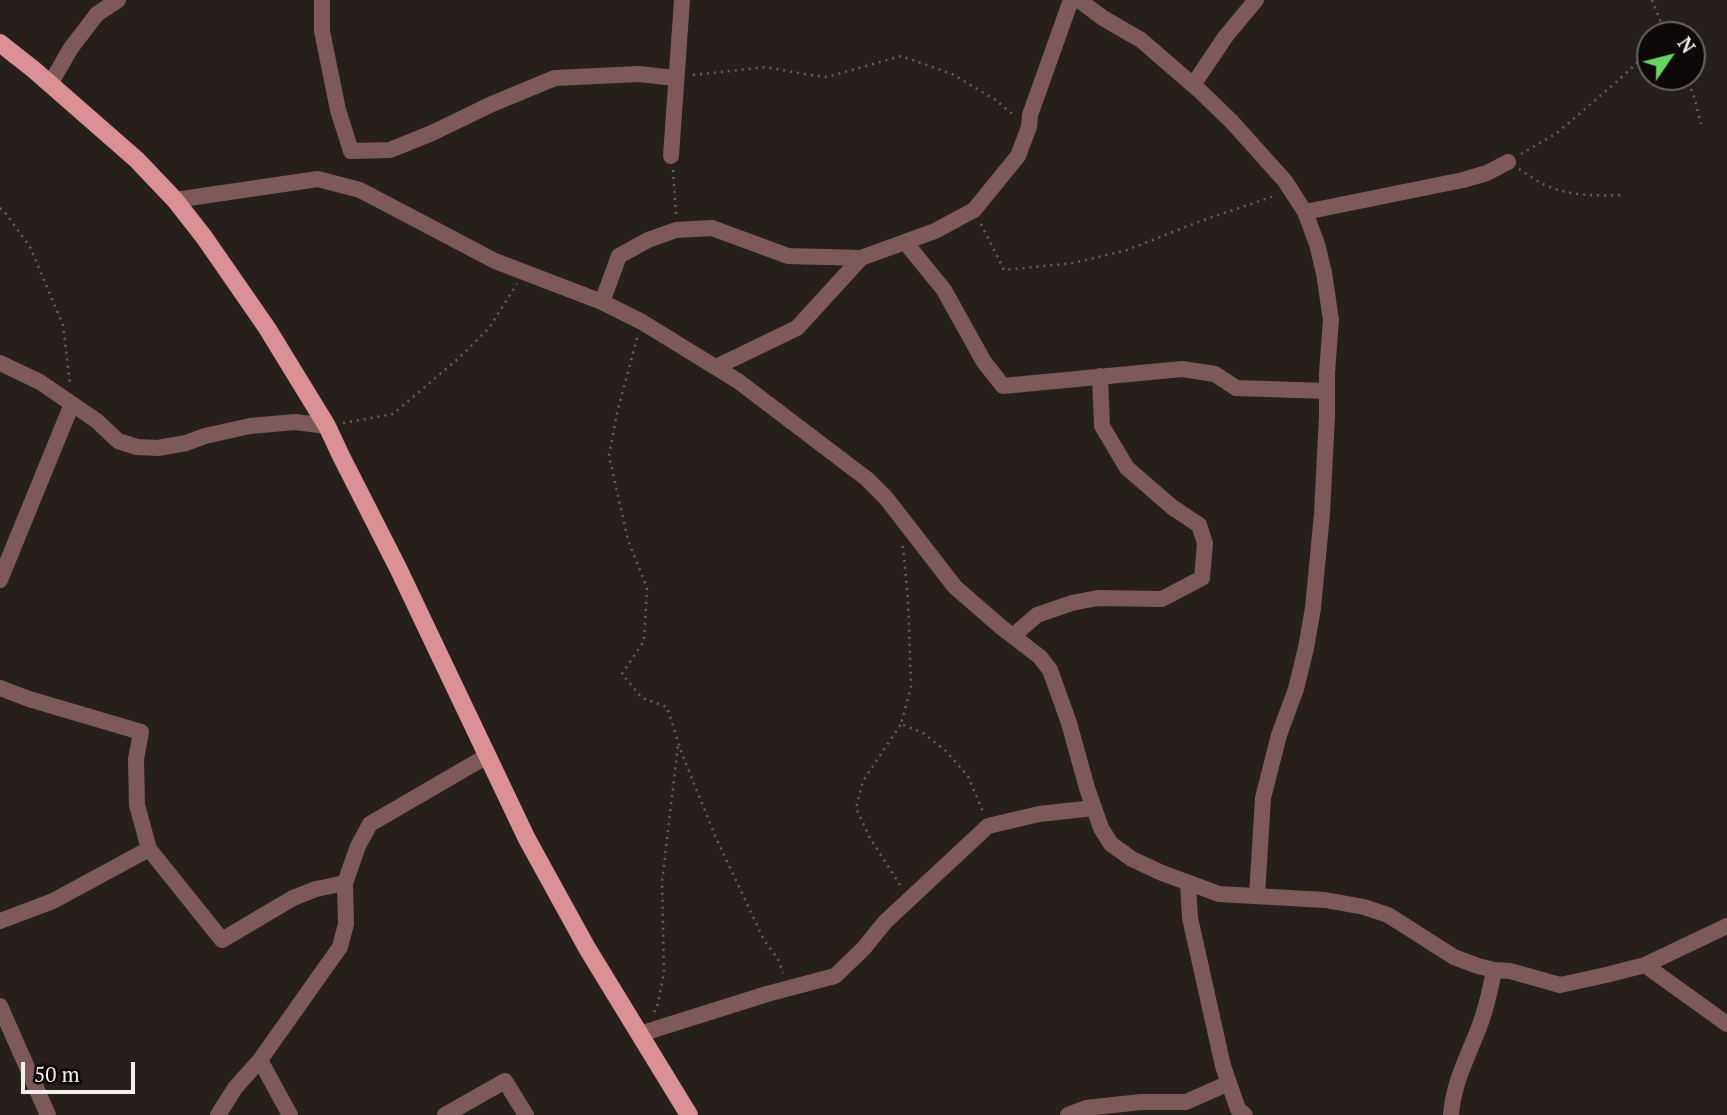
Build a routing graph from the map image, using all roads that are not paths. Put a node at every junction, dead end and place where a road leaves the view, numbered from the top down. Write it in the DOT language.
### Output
graph roads {
  1 [pos="118,0"];
  2 [pos="322,0"];
  3 [pos="682,0"];
  4 [pos="1071,0"];
  5 [pos="1079,0"];
  6 [pos="1256,0"];
  7 [pos="0,43"];
  8 [pos="675,78"];
  9 [pos="50,84"];
  10 [pos="1193,85"];
  11 [pos="671,156"];
  12 [pos="1508,162"];
  13 [pos="175,200"];
  14 [pos="1305,212"];
  15 [pos="905,242"];
  16 [pos="860,258"];
  17 [pos="602,302"];
  18 [pos="0,363"];
  19 [pos="716,367"];
  20 [pos="1100,376"];
  21 [pos="1327,391"];
  22 [pos="72,404"];
  23 [pos="327,426"];
  24 [pos="0,580"];
  25 [pos="1013,636"];
  26 [pos="0,688"];
  27 [pos="488,756"];
  28 [pos="1094,808"];
  29 [pos="149,849"];
  30 [pos="345,883"];
  31 [pos="1188,883"];
  32 [pos="1257,897"];
  33 [pos="0,922"];
  34 [pos="1727,926"];
  35 [pos="1645,965"];
  36 [pos="1494,970"];
  37 [pos="0,1006"];
  38 [pos="1727,1024"];
  39 [pos="640,1034"];
  40 [pos="260,1060"];
  41 [pos="1229,1083"];
  42 [pos="48,1115"];
  43 [pos="218,1115"];
  44 [pos="290,1115"];
  45 [pos="445,1115"];
  46 [pos="526,1115"];
  47 [pos="689,1115"];
  48 [pos="1068,1115"];
  49 [pos="1245,1115"];
  50 [pos="1451,1115"];
  1 -- 9 [label="street"];
  2 -- 8 [label="street"];
  3 -- 8 [label="street"];
  4 -- 15 [label="street"];
  5 -- 10 [label="street"];
  6 -- 10 [label="street"];
  7 -- 9 [label="main road"];
  8 -- 11 [label="street"];
  9 -- 13 [label="main road"];
  10 -- 14 [label="street"];
  12 -- 14 [label="street"];
  13 -- 17 [label="street"];
  13 -- 23 [label="main road"];
  14 -- 21 [label="street"];
  15 -- 16 [label="street"];
  15 -- 20 [label="street"];
  16 -- 17 [label="street"];
  16 -- 19 [label="street"];
  17 -- 19 [label="street"];
  18 -- 22 [label="street"];
  19 -- 25 [label="street"];
  20 -- 21 [label="street"];
  20 -- 25 [label="street"];
  21 -- 32 [label="street"];
  22 -- 23 [label="street"];
  22 -- 24 [label="street"];
  23 -- 27 [label="main road"];
  25 -- 28 [label="street"];
  26 -- 29 [label="street"];
  27 -- 30 [label="street"];
  27 -- 39 [label="main road"];
  28 -- 31 [label="street"];
  28 -- 39 [label="street"];
  29 -- 30 [label="street"];
  29 -- 33 [label="street"];
  30 -- 40 [label="street"];
  31 -- 32 [label="street"];
  31 -- 41 [label="street"];
  32 -- 36 [label="street"];
  34 -- 35 [label="street"];
  35 -- 36 [label="street"];
  35 -- 38 [label="street"];
  36 -- 50 [label="street"];
  37 -- 42 [label="street"];
  39 -- 47 [label="main road"];
  40 -- 43 [label="street"];
  40 -- 44 [label="street"];
  41 -- 48 [label="street"];
  41 -- 49 [label="street"];
  45 -- 46 [label="street"];
}
